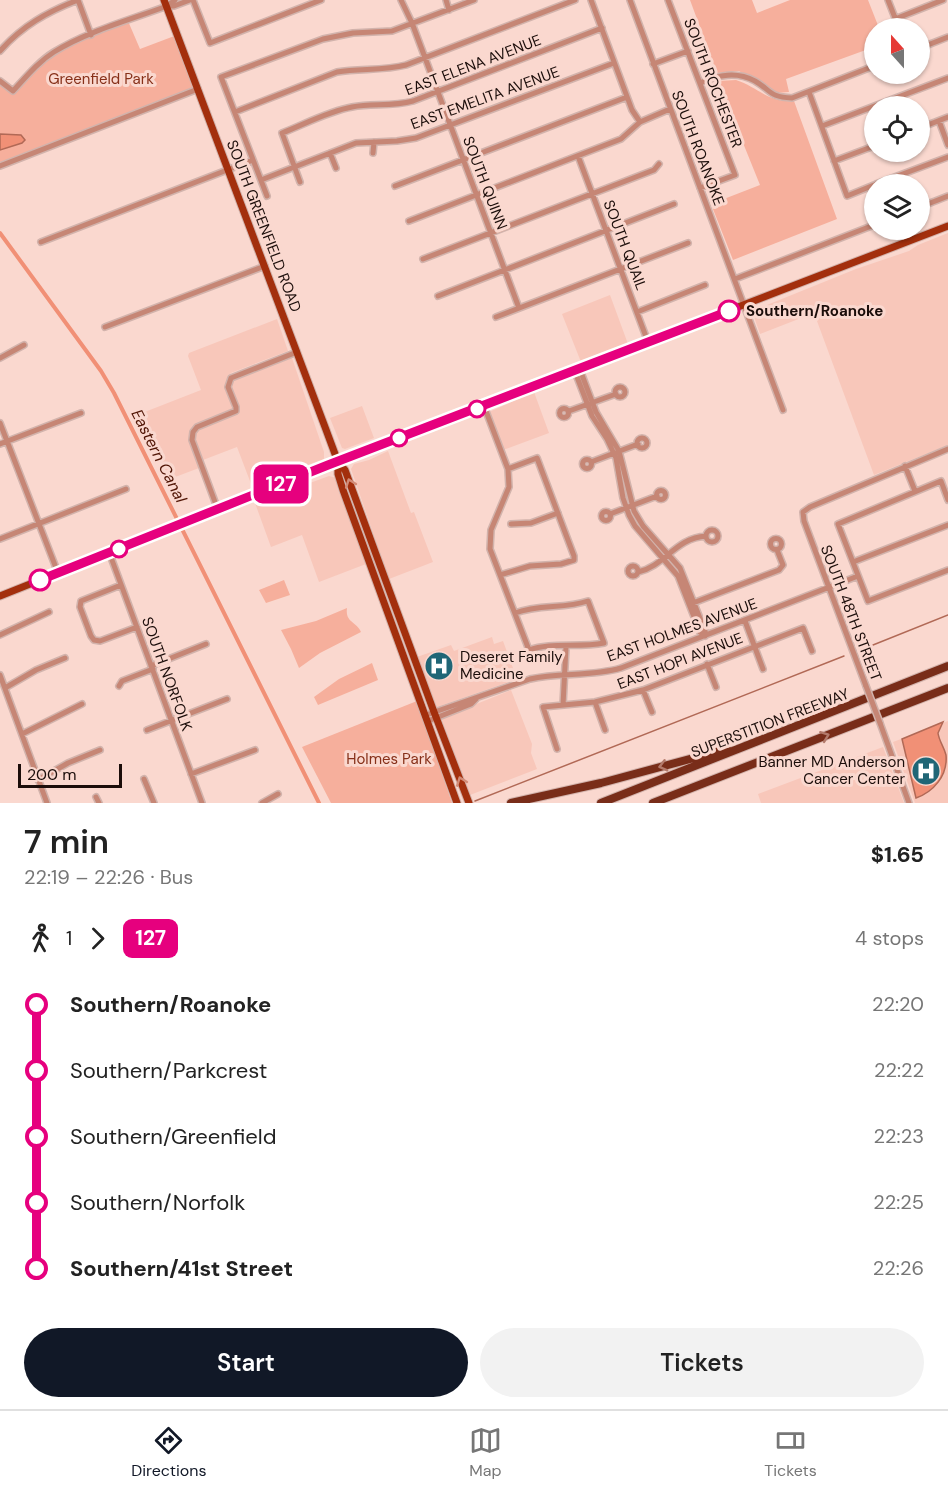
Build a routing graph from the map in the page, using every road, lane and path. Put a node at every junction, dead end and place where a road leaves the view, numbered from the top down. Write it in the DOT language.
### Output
graph roads {
  1 [pos="78,0"];
  2 [pos="175,0"];
  3 [pos="191,0"];
  4 [pos="319,0"];
  5 [pos="401,0"];
  6 [pos="446,0"];
  7 [pos="474,0"];
  8 [pos="575,0"];
  9 [pos="591,0"];
  10 [pos="630,0"];
  11 [pos="668,0"];
  12 [pos="888,0"];
  13 [pos="943,0"];
  14 [pos="166,3"];
  15 [pos="449,10"];
  16 [pos="895,18"];
  17 [pos="898,18"];
  18 [pos="412,23"];
  19 [pos="602,28"];
  20 [pos="91,35"];
  21 [pos="948,37"];
  22 [pos="930,44"];
  23 [pos="0,51"];
  24 [pos="688,51"];
  25 [pos="425,58"];
  26 [pos="614,63"];
  27 [pos="653,64"];
  28 [pos="864,70"];
  29 [pos="948,78"];
  30 [pos="0,81"];
  31 [pos="700,83"];
  32 [pos="198,89"];
  33 [pos="438,92"];
  34 [pos="809,92"];
  35 [pos="627,97"];
  36 [pos="670,108"];
  37 [pos="235,112"];
  38 [pos="948,117"];
  39 [pos="939,121"];
  40 [pos="640,122"];
  41 [pos="930,124"];
  42 [pos="451,126"];
  43 [pos="822,126"];
  44 [pos="374,142"];
  45 [pos="948,146"];
  46 [pos="864,150"];
  47 [pos="330,153"];
  48 [pos="374,153"];
  49 [pos="578,156"];
  50 [pos="948,157"];
  51 [pos="253,160"];
  52 [pos="464,160"];
  53 [pos="834,161"];
  54 [pos="659,164"];
  55 [pos="0,166"];
  56 [pos="295,167"];
  57 [pos="336,168"];
  58 [pos="229,170"];
  59 [pos="904,174"];
  60 [pos="261,180"];
  61 [pos="300,182"];
  62 [pos="395,186"];
  63 [pos="700,188"];
  64 [pos="864,189"];
  65 [pos="592,194"];
  66 [pos="267,196"];
  67 [pos="477,196"];
  68 [pos="948,196"];
  69 [pos="930,203"];
  70 [pos="674,204"];
  71 [pos="409,221"];
  72 [pos="948,226"];
  73 [pos="864,229"];
  74 [pos="606,230"];
  75 [pos="491,232"];
  76 [pos="41,242"];
  77 [pos="688,243"];
  78 [pos="423,259"];
  79 [pos="265,266"];
  80 [pos="621,269"];
  81 [pos="505,270"];
  82 [pos="735,279"];
  83 [pos="705,285"];
  84 [pos="438,296"];
  85 [pos="744,305"];
  86 [pos="519,308"];
  87 [pos="637,312"];
  88 [pos="496,317"];
  89 [pos="105,327"];
  90 [pos="648,342"];
  91 [pos="24,345"];
  92 [pos="297,352"];
  93 [pos="0,358"];
  94 [pos="577,370"];
  95 [pos="616,394"];
  96 [pos="590,403"];
  97 [pos="484,406"];
  98 [pos="783,410"];
  99 [pos="569,411"];
  100 [pos="81,413"];
  101 [pos="0,423"];
  102 [pos="7,441"];
  103 [pos="0,444"];
  104 [pos="638,444"];
  105 [pos="948,449"];
  106 [pos="616,452"];
  107 [pos="338,462"];
  108 [pos="591,462"];
  109 [pos="905,466"];
  110 [pos="508,469"];
  111 [pos="126,489"];
  112 [pos="915,491"];
  113 [pos="657,496"];
  114 [pos="948,500"];
  115 [pos="629,507"];
  116 [pos="218,510"];
  117 [pos="558,513"];
  118 [pos="610,514"];
  119 [pos="354,519"];
  120 [pos="38,524"];
  121 [pos="511,524"];
  122 [pos="948,525"];
  123 [pos="706,536"];
  124 [pos="0,539"];
  125 [pos="374,547"];
  126 [pos="777,550"];
  127 [pos="110,552"];
  128 [pos="368,555"];
  129 [pos="666,556"];
  130 [pos="853,562"];
  131 [pos="948,570"];
  132 [pos="638,572"];
  133 [pos="58,573"];
  134 [pos="500,575"];
  135 [pos="858,576"];
  136 [pos="122,585"];
  137 [pos="828,587"];
  138 [pos="389,589"];
  139 [pos="0,596"];
  140 [pos="692,603"];
  141 [pos="48,612"];
  142 [pos="515,613"];
  143 [pos="745,621"];
  144 [pos="137,627"];
  145 [pos="0,635"];
  146 [pos="705,636"];
  147 [pos="206,644"];
  148 [pos="754,646"];
  149 [pos="566,647"];
  150 [pos="812,651"];
  151 [pos="65,658"];
  152 [pos="707,664"];
  153 [pos="948,666"];
  154 [pos="152,668"];
  155 [pos="763,669"];
  156 [pos="0,675"];
  157 [pos="564,675"];
  158 [pos="119,686"];
  159 [pos="716,687"];
  160 [pos="5,688"];
  161 [pos="948,688"];
  162 [pos="643,690"];
  163 [pos="227,699"];
  164 [pos="595,702"];
  165 [pos="82,704"];
  166 [pos="563,705"];
  167 [pos="652,712"];
  168 [pos="431,717"];
  169 [pos="820,718"];
  170 [pos="171,720"];
  171 [pos="147,730"];
  172 [pos="605,730"];
  173 [pos="22,734"];
  174 [pos="557,749"];
  175 [pos="100,750"];
  176 [pos="255,750"];
  177 [pos="191,774"];
  178 [pos="144,779"];
  179 [pos="38,780"];
  180 [pos="711,781"];
  181 [pos="278,794"];
  182 [pos="47,803"];
  183 [pos="154,803"];
  184 [pos="202,803"];
  185 [pos="262,803"];
  186 [pos="457,803"];
  187 [pos="469,803"];
  188 [pos="511,803"];
  189 [pos="601,803"];
  190 [pos="652,803"];
  191 [pos="663,803"];
  192 [pos="909,803"];
  1 -- 20 [label="street"];
  1 -- 23 [label="street"];
  2 -- 14 [label="street"];
  3 -- 4 [label="street"];
  3 -- 14 [label="street"];
  5 -- 18 [label="street, SOUTH QUINN"];
  6 -- 15 [label="street"];
  7 -- 15 [label="street"];
  8 -- 25 [label="street"];
  9 -- 19 [label="street"];
  10 -- 27 [label="street, SOUTH ROANOKE"];
  11 -- 24 [label="street, SOUTH ROCHESTER"];
  12 -- 16 [label="street"];
  13 -- 17 [label="street"];
  14 -- 20 [label="street"];
  14 -- 32 [label="main road, SOUTH GREENFIELD ROAD"];
  15 -- 18 [label="street"];
  18 -- 25 [label="street, SOUTH QUINN"];
  18 -- 37 [label="street"];
  19 -- 26 [label="street"];
  19 -- 33 [label="street, EAST ELENA AVENUE"];
  20 -- 30 [label="street"];
  21 -- 22 [label="street"];
  24 -- 27 [label="street"];
  24 -- 31 [label="street, SOUTH ROCHESTER"];
  25 -- 33 [label="street, SOUTH QUINN"];
  25 -- 37 [label="street"];
  26 -- 35 [label="street"];
  26 -- 42 [label="street, EAST EMELITA AVENUE"];
  27 -- 36 [label="street, SOUTH ROANOKE"];
  28 -- 34 [label="street"];
  29 -- 43 [label="street"];
  31 -- 34 [label="street"];
  31 -- 63 [label="street, SOUTH ROCHESTER"];
  32 -- 55 [label="street"];
  32 -- 58 [label="main road, SOUTH GREENFIELD ROAD"];
  33 -- 42 [label="street, SOUTH QUINN"];
  33 -- 56 [label="street, EAST ELENA AVENUE"];
  34 -- 43 [label="street"];
  35 -- 40 [label="street"];
  35 -- 52 [label="street"];
  36 -- 40 [label="street"];
  36 -- 63 [label="street, SOUTH ROANOKE"];
  37 -- 51 [label="street"];
  38 -- 39 [label="street"];
  39 -- 41 [label="street"];
  39 -- 45 [label="street"];
  40 -- 49 [label="street"];
  42 -- 44 [label="street, EAST EMELITA AVENUE"];
  42 -- 52 [label="street, SOUTH QUINN"];
  43 -- 53 [label="street"];
  44 -- 47 [label="street, EAST EMELITA AVENUE"];
  44 -- 48 [label="street"];
  46 -- 53 [label="street"];
  47 -- 56 [label="street, EAST EMELITA AVENUE"];
  47 -- 57 [label="street"];
  49 -- 65 [label="street, SOUTH QUAIL"];
  49 -- 67 [label="street"];
  50 -- 59 [label="street"];
  51 -- 58 [label="street"];
  51 -- 60 [label="street"];
  52 -- 62 [label="street"];
  52 -- 67 [label="street, SOUTH QUINN"];
  53 -- 64 [label="street"];
  54 -- 65 [label="street"];
  56 -- 60 [label="street, EAST EMELITA AVENUE"];
  56 -- 61 [label="street"];
  58 -- 76 [label="street"];
  58 -- 79 [label="main road, SOUTH GREENFIELD ROAD"];
  60 -- 66 [label="street"];
  63 -- 82 [label="street, SOUTH ROANOKE"];
  65 -- 74 [label="street, SOUTH QUAIL"];
  65 -- 75 [label="street"];
  67 -- 71 [label="street"];
  67 -- 75 [label="street, SOUTH QUINN"];
  68 -- 69 [label="street"];
  70 -- 74 [label="street"];
  72 -- 85 [label="main road"];
  73 -- 82 [label="street"];
  74 -- 80 [label="street, SOUTH QUAIL"];
  74 -- 81 [label="street"];
  75 -- 78 [label="street"];
  75 -- 81 [label="street, SOUTH QUINN"];
  77 -- 80 [label="street"];
  79 -- 89 [label="street"];
  79 -- 92 [label="main road, SOUTH GREENFIELD ROAD"];
  80 -- 86 [label="street"];
  80 -- 87 [label="street, SOUTH QUAIL"];
  81 -- 84 [label="street"];
  81 -- 86 [label="street, SOUTH QUINN"];
  82 -- 85 [label="street, SOUTH ROANOKE"];
  83 -- 87 [label="street"];
  85 -- 90 [label="main road"];
  85 -- 98 [label="street"];
  86 -- 88 [label="street"];
  87 -- 90 [label="street, SOUTH QUAIL"];
  90 -- 94 [label="main road"];
  91 -- 93 [label="street"];
  92 -- 107 [label="main road, SOUTH GREENFIELD ROAD"];
  92 -- 116 [label="street"];
  94 -- 96 [label="street"];
  94 -- 97 [label="main road"];
  95 -- 96 [label="street"];
  96 -- 99 [label="street"];
  96 -- 106 [label="street"];
  97 -- 107 [label="main road"];
  97 -- 110 [label="street"];
  100 -- 102 [label="street"];
  101 -- 102 [label="street"];
  102 -- 103 [label="street"];
  102 -- 120 [label="street"];
  104 -- 106 [label="street"];
  105 -- 109 [label="street"];
  106 -- 108 [label="street"];
  106 -- 115 [label="street"];
  107 -- 116 [label="main road"];
  107 -- 119 [label="main road, SOUTH GREENFIELD ROAD"];
  125 -- 107 [label="main road, SOUTH GREENFIELD ROAD, one-way"];
  109 -- 112 [label="street"];
  109 -- 137 [label="street, SOUTH 48TH STREET"];
  110 -- 117 [label="street"];
  110 -- 134 [label="street"];
  111 -- 120 [label="street"];
  112 -- 114 [label="street"];
  112 -- 130 [label="street"];
  113 -- 115 [label="street"];
  115 -- 118 [label="street"];
  115 -- 129 [label="street"];
  116 -- 127 [label="main road"];
  117 -- 121 [label="street"];
  117 -- 134 [label="street"];
  119 -- 125 [label="main road"];
  119 -- 128 [label="main road, SOUTH GREENFIELD ROAD"];
  120 -- 124 [label="street"];
  120 -- 133 [label="street"];
  122 -- 130 [label="street"];
  123 -- 129 [label="street"];
  125 -- 138 [label="main road, SOUTH GREENFIELD ROAD"];
  126 -- 140 [label="street"];
  127 -- 133 [label="main road"];
  127 -- 136 [label="street, SOUTH NORFOLK"];
  128 -- 138 [label="main road"];
  128 -- 168 [label="main road, SOUTH GREENFIELD ROAD"];
  129 -- 132 [label="street"];
  129 -- 140 [label="street"];
  130 -- 135 [label="street"];
  131 -- 135 [label="street"];
  133 -- 139 [label="main road"];
  134 -- 142 [label="street"];
  135 -- 137 [label="street, EAST HOLMES AVENUE"];
  136 -- 144 [label="street, SOUTH NORFOLK"];
  136 -- 144 [label="street"];
  137 -- 143 [label="street, EAST HOLMES AVENUE"];
  137 -- 192 [label="street, SOUTH 48TH STREET, bridge"];
  138 -- 168 [label="main road, SOUTH GREENFIELD ROAD"];
  140 -- 146 [label="street"];
  141 -- 145 [label="street"];
  142 -- 149 [label="street"];
  142 -- 149 [label="street"];
  143 -- 146 [label="street, EAST HOLMES AVENUE"];
  143 -- 148 [label="street"];
  144 -- 154 [label="street, SOUTH NORFOLK"];
  146 -- 157 [label="street, EAST HOLMES AVENUE"];
  147 -- 154 [label="street"];
  148 -- 150 [label="street, EAST HOPI AVENUE"];
  148 -- 152 [label="street, EAST HOPI AVENUE"];
  148 -- 155 [label="street"];
  149 -- 157 [label="street"];
  151 -- 160 [label="street"];
  152 -- 159 [label="street"];
  152 -- 162 [label="street, EAST HOPI AVENUE"];
  153 -- 169 [label="highway, SUPERSTITION FREEWAY"];
  154 -- 158 [label="street"];
  154 -- 170 [label="street, SOUTH NORFOLK"];
  156 -- 160 [label="street"];
  157 -- 166 [label="street"];
  157 -- 168 [label="street, EAST HOLMES AVENUE"];
  160 -- 173 [label="street"];
  180 -- 161 [label="highway, one-way"];
  162 -- 164 [label="street, EAST HOPI AVENUE"];
  162 -- 167 [label="street"];
  163 -- 170 [label="street"];
  164 -- 166 [label="street, EAST HOPI AVENUE"];
  164 -- 172 [label="street"];
  165 -- 173 [label="street"];
  166 -- 174 [label="street, EAST HOPI AVENUE"];
  168 -- 186 [label="main road, SOUTH GREENFIELD ROAD"];
  187 -- 168 [label="main road, SOUTH GREENFIELD ROAD, one-way"];
  169 -- 188 [label="highway, one-way"];
  169 -- 189 [label="highway, SUPERSTITION FREEWAY"];
  170 -- 171 [label="street"];
  170 -- 177 [label="street, SOUTH NORFOLK"];
  173 -- 179 [label="street"];
  175 -- 179 [label="street"];
  176 -- 177 [label="street"];
  177 -- 184 [label="street, SOUTH NORFOLK"];
  178 -- 183 [label="street"];
  179 -- 182 [label="street"];
  180 -- 190 [label="highway"];
  180 -- 191 [label="highway"];
  181 -- 185 [label="street"];
}
